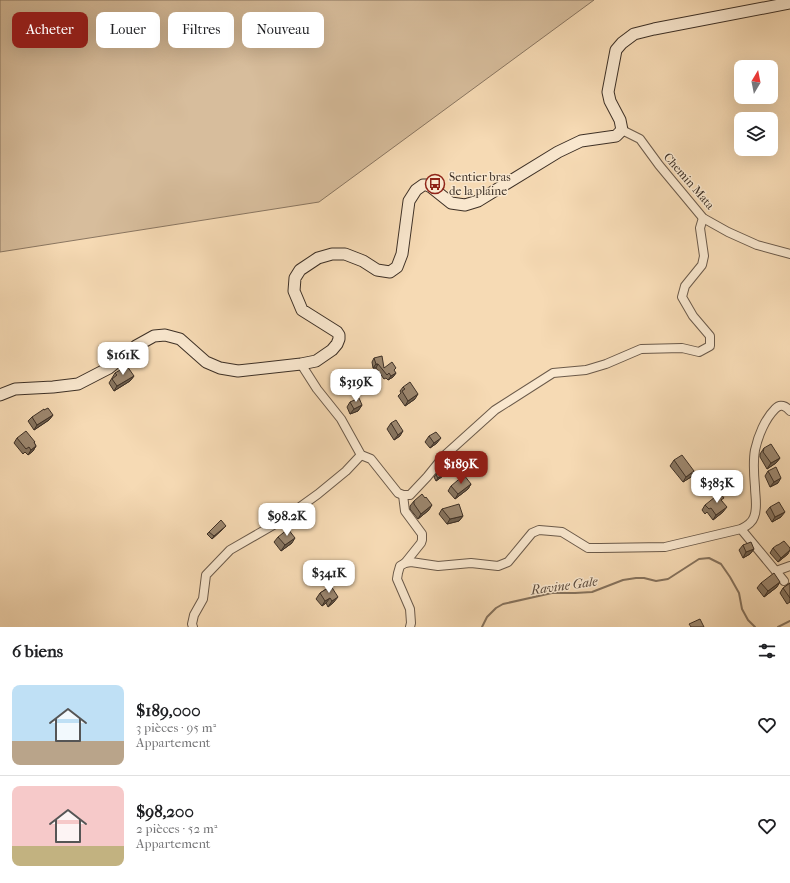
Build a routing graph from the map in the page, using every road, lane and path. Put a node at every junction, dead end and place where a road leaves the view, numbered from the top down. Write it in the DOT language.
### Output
graph roads {
  1 [pos="790,3"];
  2 [pos="622,130"];
  3 [pos="703,218"];
  4 [pos="790,254"];
  5 [pos="301,364"];
  6 [pos="0,395"];
  7 [pos="790,411"];
  8 [pos="361,455"];
  9 [pos="403,495"];
  10 [pos="741,529"];
  11 [pos="405,563"];
  12 [pos="790,566"];
  13 [pos="776,571"];
  14 [pos="784,581"];
  15 [pos="193,627"];
  16 [pos="410,627"];
  1 -- 2 [label="main road"];
  2 -- 3 [label="street, Chemin Mata"];
  2 -- 5 [label="main road"];
  3 -- 4 [label="street, Chemin Mata"];
  3 -- 9 [label="street"];
  5 -- 6 [label="main road"];
  5 -- 8 [label="street"];
  7 -- 10 [label="street"];
  8 -- 9 [label="street"];
  8 -- 15 [label="street"];
  9 -- 11 [label="street"];
  10 -- 11 [label="street"];
  10 -- 13 [label="street"];
  11 -- 16 [label="street"];
  12 -- 13 [label="street"];
  13 -- 14 [label="street"];
}
